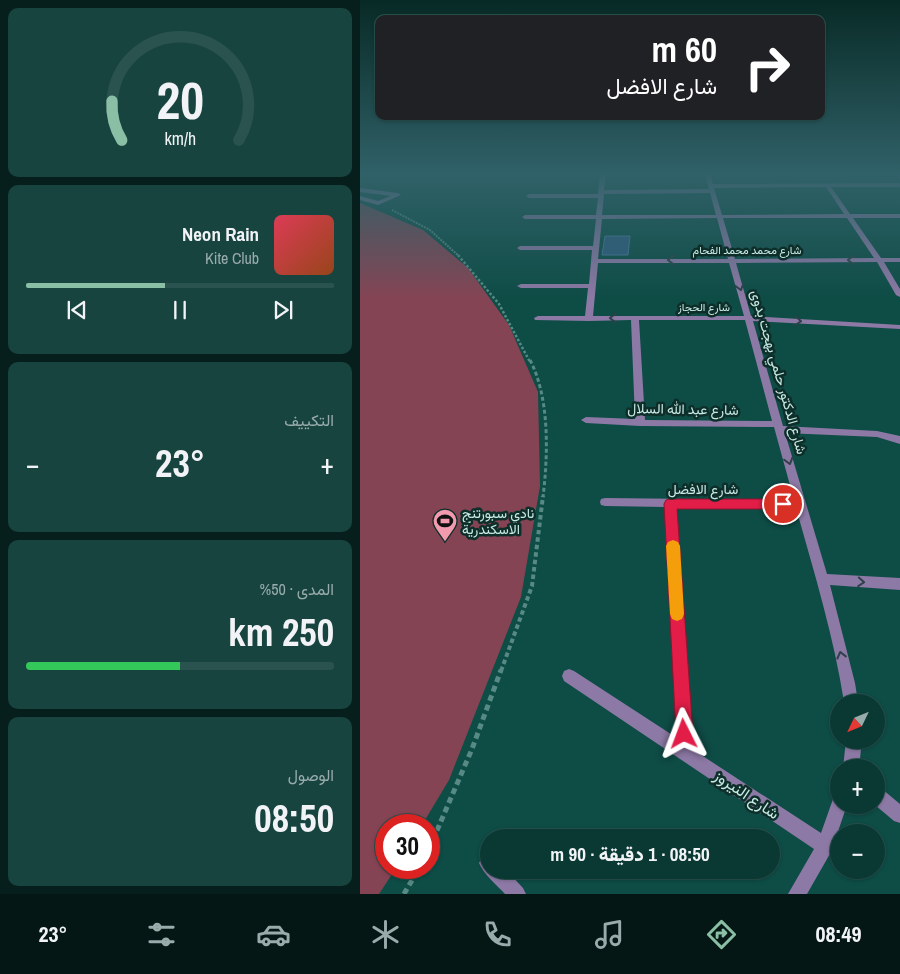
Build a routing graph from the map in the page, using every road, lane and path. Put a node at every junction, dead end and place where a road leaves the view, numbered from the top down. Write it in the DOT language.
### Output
graph roads {
  1 [pos="401,215"];
  2 [pos="849,216"];
  3 [pos="900,216"];
  4 [pos="525,217"];
  5 [pos="599,217"];
  6 [pos="720,217"];
  7 [pos="520,248"];
  8 [pos="596,248"];
  9 [pos="732,260"];
  10 [pos="879,260"];
  11 [pos="900,260"];
  12 [pos="595,261"];
  13 [pos="521,286"];
  14 [pos="592,286"];
  15 [pos="900,296"];
  16 [pos="538,318"];
  17 [pos="589,318"];
  18 [pos="635,318"];
  19 [pos="749,318"];
  20 [pos="900,327"];
  21 [pos="586,420"];
  22 [pos="640,423"];
  23 [pos="780,426"];
  24 [pos="900,440"];
  25 [pos="605,502"];
  26 [pos="670,504"];
  27 [pos="801,504"];
  28 [pos="822,579"];
  29 [pos="900,584"];
  30 [pos="569,676"];
  31 [pos="850,694"];
  32 [pos="685,753"];
  33 [pos="885,802"];
  34 [pos="836,814"];
  35 [pos="900,815"];
  36 [pos="440,824"];
  37 [pos="825,846"];
  38 [pos="413,879"];
  39 [pos="503,879"];
  40 [pos="404,894"];
  41 [pos="517,894"];
  42 [pos="797,894"];
  1 -- 36 [label="path"];
  2 -- 3 [label="street"];
  2 -- 6 [label="street"];
  2 -- 10 [label="street"];
  4 -- 5 [label="street"];
  5 -- 6 [label="street"];
  5 -- 8 [label="street"];
  6 -- 9 [label="street, شارع الدكتور حلمي بهجت بدوى"];
  7 -- 8 [label="street"];
  8 -- 12 [label="street"];
  10 -- 9 [label="street, شارع محمد محمد الفحام, one-way"];
  9 -- 12 [label="street, شارع محمد محمد الفحام, one-way"];
  9 -- 19 [label="street, شارع الدكتور حلمي بهجت بدوى, one-way"];
  10 -- 11 [label="street, شارع محمد محمد الفحام"];
  10 -- 15 [label="street"];
  12 -- 14 [label="street"];
  13 -- 14 [label="street"];
  14 -- 17 [label="street"];
  16 -- 17 [label="street, شارع الحجاز"];
  18 -- 17 [label="street, شارع الحجاز, one-way"];
  18 -- 19 [label="street, شارع الحجاز"];
  18 -- 22 [label="street"];
  19 -- 20 [label="street, شارع الحجاز, one-way"];
  19 -- 23 [label="street, شارع الدكتور حلمي بهجت بدوى"];
  21 -- 22 [label="street, شارع عبد الله السلال"];
  22 -- 23 [label="street, شارع عبد الله السلال"];
  23 -- 24 [label="street, شارع عبد الله السلال"];
  23 -- 27 [label="street, شارع الدكتور حلمي بهجت بدوى, one-way"];
  25 -- 26 [label="street, شارع الافضل"];
  26 -- 27 [label="street, شارع الافضل"];
  26 -- 32 [label="street"];
  27 -- 28 [label="street, شارع الدكتور حلمي بهجت بدوى"];
  28 -- 29 [label="street, one-way"];
  31 -- 28 [label="street, شارع الدكتور حلمي بهجت بدوى, one-way"];
  30 -- 32 [label="street, شارع النيروز"];
  32 -- 37 [label="street, شارع النيروز"];
  33 -- 35 [label="street"];
  34 -- 37 [label="street"];
  37 -- 42 [label="street"];
  38 -- 40 [label="path"];
  39 -- 41 [label="street"];
}
